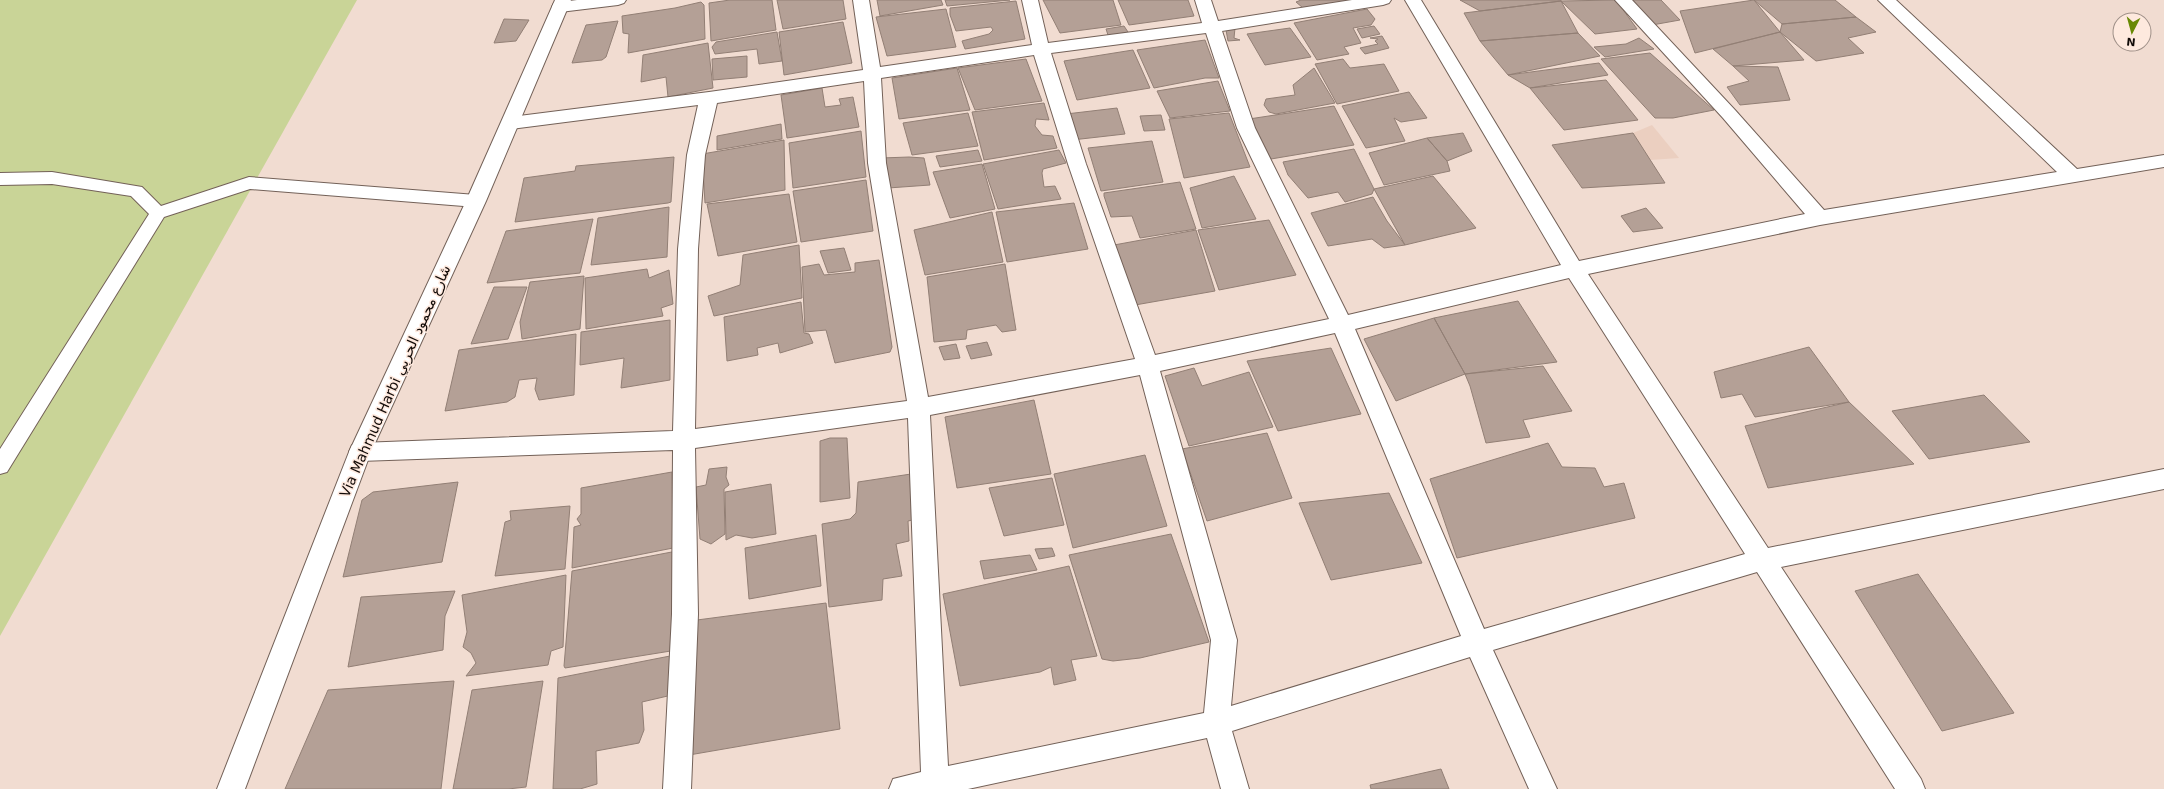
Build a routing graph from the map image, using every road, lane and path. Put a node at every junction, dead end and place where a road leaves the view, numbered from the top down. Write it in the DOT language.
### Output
graph roads {
  1 [pos="618,0"];
  2 [pos="861,0"];
  3 [pos="1030,0"];
  4 [pos="1203,0"];
  5 [pos="1383,0"];
  6 [pos="1413,0"];
  7 [pos="1623,0"];
  8 [pos="1886,0"];
  9 [pos="561,4"];
  10 [pos="1214,27"];
  11 [pos="1041,49"];
  12 [pos="872,74"];
  13 [pos="710,98"];
  14 [pos="511,123"];
  15 [pos="2164,161"];
  16 [pos="2074,177"];
  17 [pos="0,179"];
  18 [pos="476,201"];
  19 [pos="158,213"];
  20 [pos="1820,218"];
  21 [pos="1574,269"];
  22 [pos="1342,324"];
  23 [pos="1148,365"];
  24 [pos="919,408"];
  25 [pos="684,440"];
  26 [pos="360,452"];
  27 [pos="0,466"];
  28 [pos="2164,479"];
  29 [pos="1762,560"];
  30 [pos="1477,643"];
  31 [pos="1216,723"];
  32 [pos="934,786"];
  33 [pos="231,789"];
  34 [pos="677,789"];
  35 [pos="903,789"];
  36 [pos="1235,789"];
  37 [pos="1543,789"];
  38 [pos="1911,789"];
  1 -- 9 [label="street"];
  2 -- 12 [label="street"];
  3 -- 11 [label="street"];
  4 -- 10 [label="street"];
  5 -- 10 [label="street"];
  6 -- 21 [label="street"];
  7 -- 20 [label="street"];
  8 -- 16 [label="street"];
  9 -- 14 [label="street, Via Mahmud Harbi شارع محمود الحربي"];
  10 -- 11 [label="street"];
  10 -- 22 [label="street"];
  11 -- 12 [label="street"];
  11 -- 23 [label="street"];
  12 -- 13 [label="street"];
  12 -- 24 [label="street"];
  13 -- 14 [label="street"];
  13 -- 25 [label="street"];
  14 -- 18 [label="street, Via Mahmud Harbi شارع محمود الحربي"];
  15 -- 16 [label="street"];
  16 -- 20 [label="street"];
  17 -- 19 [label="lane"];
  18 -- 19 [label="lane"];
  18 -- 26 [label="street, Via Mahmud Harbi شارع محمود الحربي"];
  19 -- 27 [label="lane"];
  20 -- 21 [label="street"];
  21 -- 22 [label="street"];
  21 -- 29 [label="street"];
  22 -- 23 [label="street"];
  22 -- 30 [label="street"];
  23 -- 24 [label="street"];
  23 -- 31 [label="street"];
  24 -- 25 [label="street"];
  24 -- 32 [label="street"];
  25 -- 26 [label="street"];
  25 -- 34 [label="street"];
  26 -- 33 [label="street, Via Mahmud Harbi شارع محمود الحربي"];
  28 -- 29 [label="street"];
  29 -- 30 [label="street"];
  29 -- 38 [label="street"];
  30 -- 31 [label="street"];
  30 -- 37 [label="street"];
  31 -- 32 [label="street"];
  31 -- 36 [label="street"];
  32 -- 35 [label="street"];
}
